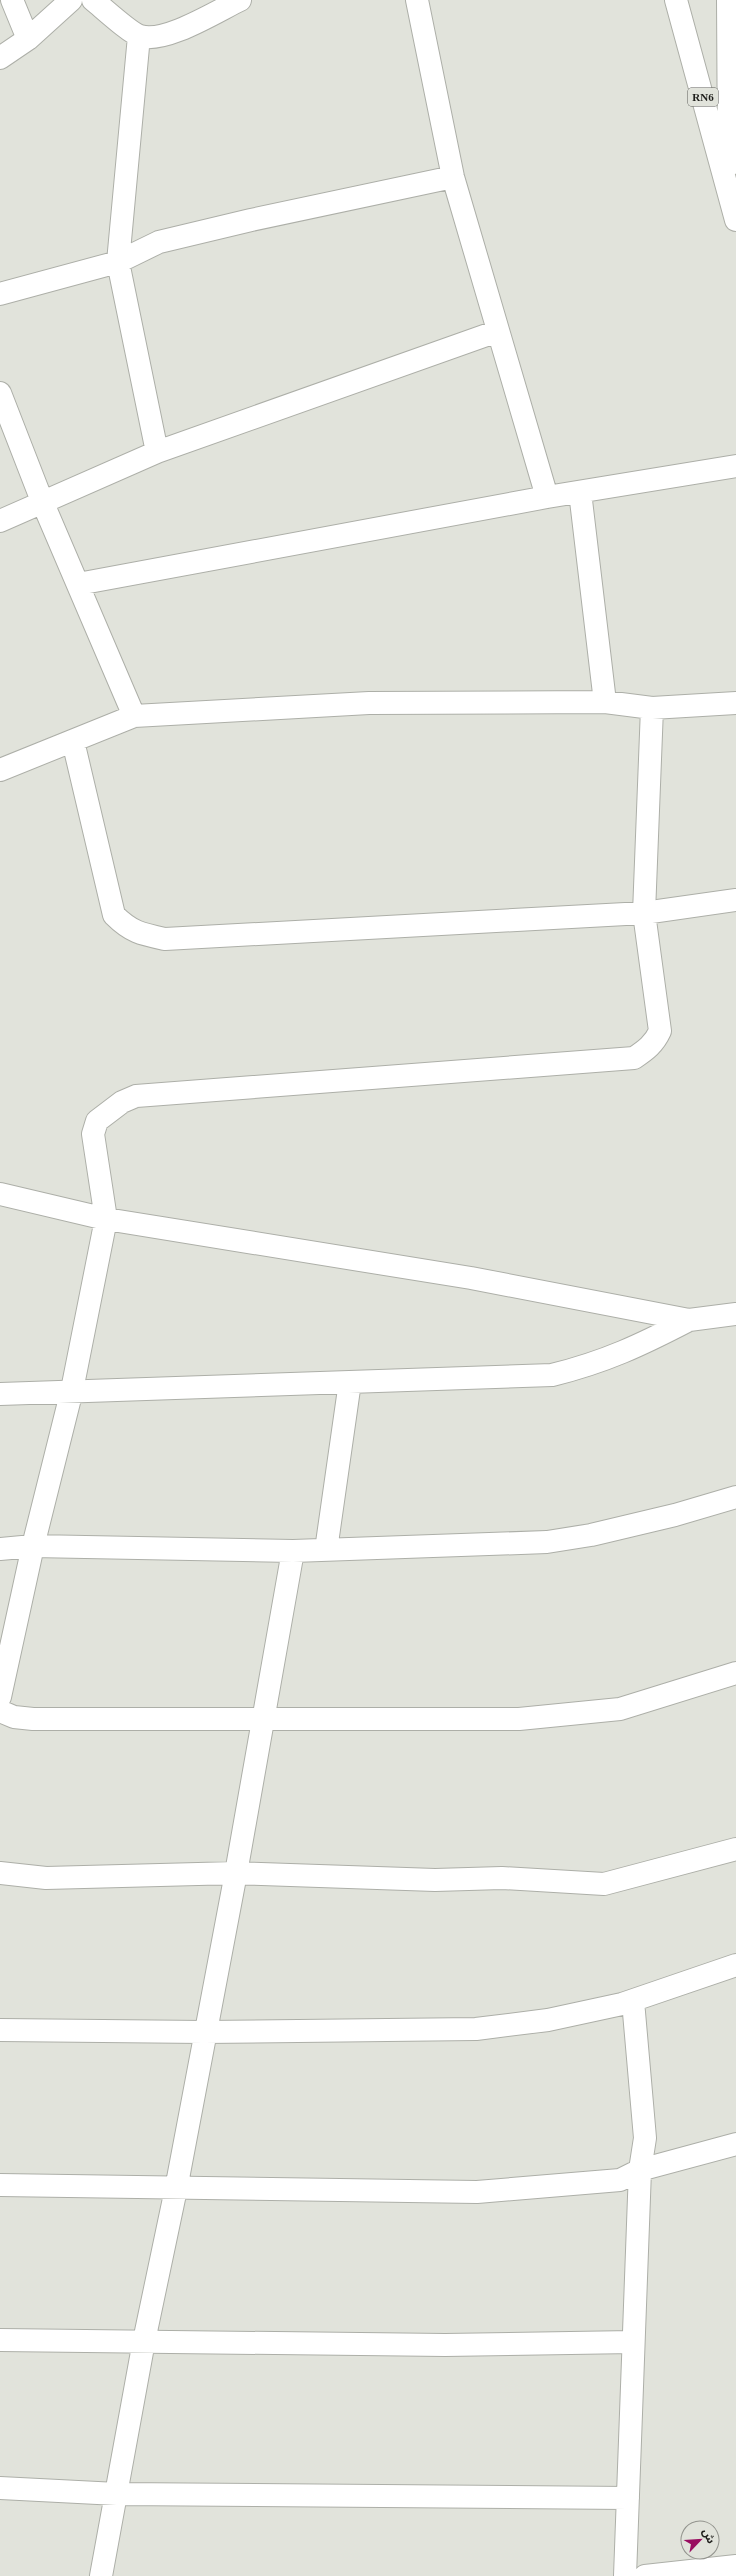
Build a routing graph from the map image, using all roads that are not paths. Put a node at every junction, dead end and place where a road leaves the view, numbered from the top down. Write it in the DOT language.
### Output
graph roads {
  1 [pos="12,0"];
  2 [pos="71,0"];
  3 [pos="93,0"];
  4 [pos="240,0"];
  5 [pos="417,0"];
  6 [pos="676,0"];
  7 [pos="728,0"];
  8 [pos="139,36"];
  9 [pos="28,39"];
  10 [pos="0,58"];
  11 [pos="453,177"];
  12 [pos="729,195"];
  13 [pos="736,220"];
  14 [pos="118,262"];
  15 [pos="0,294"];
  16 [pos="498,331"];
  17 [pos="0,394"];
  18 [pos="157,452"];
  19 [pos="736,466"];
  20 [pos="580,492"];
  21 [pos="547,497"];
  22 [pos="42,501"];
  23 [pos="0,521"];
  24 [pos="78,584"];
  25 [pos="605,702"];
  26 [pos="736,703"];
  27 [pos="652,708"];
  28 [pos="134,716"];
  29 [pos="73,741"];
  30 [pos="0,770"];
  31 [pos="736,900"];
  32 [pos="644,913"];
  33 [pos="0,1194"];
  34 [pos="106,1219"];
  35 [pos="736,1314"];
  36 [pos="689,1320"];
  37 [pos="350,1382"];
  38 [pos="72,1390"];
  39 [pos="0,1394"];
  40 [pos="736,1496"];
  41 [pos="33,1546"];
  42 [pos="0,1549"];
  43 [pos="326,1550"];
  44 [pos="293,1551"];
  45 [pos="736,1673"];
  46 [pos="0,1697"];
  47 [pos="0,1711"];
  48 [pos="263,1718"];
  49 [pos="736,1849"];
  50 [pos="0,1872"];
  51 [pos="236,1873"];
  52 [pos="736,1965"];
  53 [pos="633,2001"];
  54 [pos="0,2030"];
  55 [pos="204,2032"];
  56 [pos="736,2144"];
  57 [pos="640,2170"];
  58 [pos="0,2185"];
  59 [pos="176,2189"];
  60 [pos="0,2340"];
  61 [pos="144,2340"];
  62 [pos="633,2342"];
  63 [pos="0,2488"];
  64 [pos="118,2494"];
  65 [pos="628,2498"];
  66 [pos="736,2566"];
  67 [pos="101,2576"];
  68 [pos="625,2576"];
  69 [pos="646,2576"];
  1 -- 9 [label="street"];
  2 -- 9 [label="street"];
  3 -- 8 [label="street"];
  4 -- 8 [label="street"];
  5 -- 11 [label="street"];
  6 -- 12 [label="street, RN6"];
  7 -- 12 [label="street, RN6"];
  8 -- 14 [label="street"];
  9 -- 10 [label="street"];
  11 -- 14 [label="street"];
  11 -- 16 [label="street"];
  12 -- 13 [label="street, RN6"];
  14 -- 15 [label="street"];
  14 -- 18 [label="street"];
  16 -- 18 [label="street"];
  16 -- 21 [label="street"];
  17 -- 22 [label="street"];
  18 -- 22 [label="street"];
  19 -- 20 [label="street"];
  20 -- 21 [label="street"];
  20 -- 25 [label="street"];
  21 -- 24 [label="street"];
  22 -- 23 [label="street"];
  22 -- 24 [label="street"];
  24 -- 28 [label="street"];
  25 -- 27 [label="street"];
  25 -- 28 [label="street"];
  26 -- 27 [label="street"];
  27 -- 32 [label="street"];
  28 -- 29 [label="street"];
  29 -- 30 [label="street"];
  29 -- 32 [label="street"];
  31 -- 32 [label="street"];
  32 -- 34 [label="street"];
  33 -- 34 [label="street"];
  34 -- 36 [label="street"];
  34 -- 38 [label="street"];
  35 -- 36 [label="street"];
  36 -- 37 [label="street"];
  37 -- 38 [label="street"];
  37 -- 43 [label="street"];
  38 -- 39 [label="street"];
  38 -- 41 [label="street"];
  40 -- 43 [label="street"];
  41 -- 42 [label="street"];
  41 -- 44 [label="street"];
  41 -- 46 [label="street"];
  43 -- 44 [label="street"];
  44 -- 48 [label="street"];
  45 -- 48 [label="street"];
  47 -- 48 [label="street"];
  48 -- 51 [label="street"];
  49 -- 51 [label="street"];
  50 -- 51 [label="street"];
  51 -- 55 [label="street"];
  52 -- 53 [label="street"];
  53 -- 55 [label="street"];
  53 -- 57 [label="street"];
  54 -- 55 [label="street"];
  55 -- 59 [label="street"];
  56 -- 57 [label="street"];
  57 -- 59 [label="street"];
  57 -- 62 [label="street"];
  58 -- 59 [label="street"];
  59 -- 61 [label="street"];
  60 -- 61 [label="street"];
  61 -- 62 [label="street"];
  61 -- 64 [label="street"];
  62 -- 65 [label="street"];
  63 -- 64 [label="street"];
  64 -- 65 [label="street"];
  64 -- 67 [label="street"];
  65 -- 68 [label="street"];
  66 -- 69 [label="street"];
}
